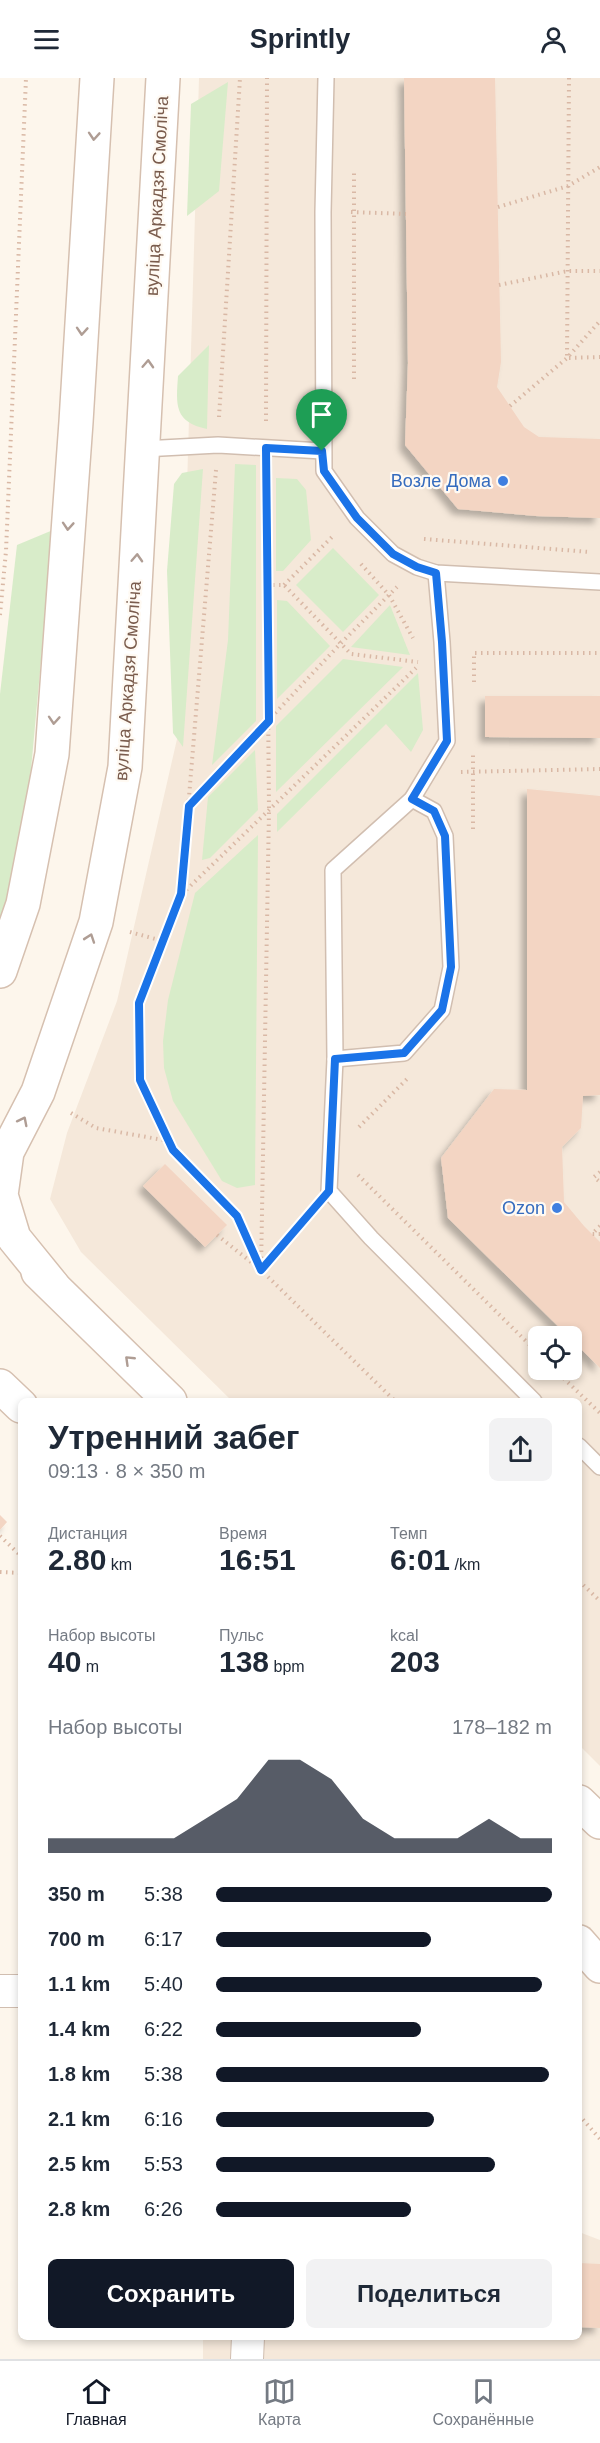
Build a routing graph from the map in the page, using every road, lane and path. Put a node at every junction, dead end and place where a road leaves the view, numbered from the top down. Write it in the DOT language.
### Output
graph roads {
  1 [pos="26,78"];
  2 [pos="97,78"];
  3 [pos="163,78"];
  4 [pos="267,78"];
  5 [pos="326,78"];
  6 [pos="569,78"];
  7 [pos="354,167"];
  8 [pos="600,167"];
  9 [pos="568,186"];
  10 [pos="498,207"];
  11 [pos="323,212"];
  12 [pos="354,212"];
  13 [pos="406,214"];
  14 [pos="568,271"];
  15 [pos="600,272"];
  16 [pos="499,285"];
  17 [pos="600,321"];
  18 [pos="600,357"];
  19 [pos="567,358"];
  20 [pos="354,389"];
  21 [pos="510,406"];
  22 [pos="266,448"];
  23 [pos="143,449"];
  24 [pos="322,451"];
  25 [pos="276,472"];
  26 [pos="266,473"];
  27 [pos="327,528"];
  28 [pos="414,532"];
  29 [pos="334,535"];
  30 [pos="342,543"];
  31 [pos="600,552"];
  32 [pos="358,561"];
  33 [pos="417,567"];
  34 [pos="436,573"];
  35 [pos="600,582"];
  36 [pos="267,585"];
  37 [pos="284,585"];
  38 [pos="390,595"];
  39 [pos="0,615"];
  40 [pos="341,643"];
  41 [pos="415,644"];
  42 [pos="418,653"];
  43 [pos="422,662"];
  44 [pos="423,673"];
  45 [pos="269,721"];
  46 [pos="432,766"];
  47 [pos="599,769"];
  48 [pos="412,799"];
  49 [pos="269,810"];
  50 [pos="181,894"];
  51 [pos="0,971"];
  52 [pos="335,1059"];
  53 [pos="71,1113"];
  54 [pos="169,1140"];
  55 [pos="600,1172"];
  56 [pos="597,1177"];
  57 [pos="600,1182"];
  58 [pos="329,1191"];
  59 [pos="600,1226"];
  60 [pos="600,1234"];
  61 [pos="216,1235"];
  62 [pos="0,1240"];
  63 [pos="261,1270"];
  64 [pos="53,1286"];
  65 [pos="565,1380"];
  66 [pos="0,1386"];
  67 [pos="167,1398"];
  68 [pos="392,1398"];
  69 [pos="531,1398"];
  70 [pos="18,1403"];
  71 [pos="600,1413"];
  72 [pos="582,1449"];
  73 [pos="600,1467"];
  74 [pos="0,1536"];
  75 [pos="18,1553"];
  76 [pos="0,1572"];
  77 [pos="18,1573"];
  78 [pos="582,1584"];
  79 [pos="600,1601"];
  80 [pos="582,1805"];
  81 [pos="600,1822"];
  82 [pos="582,1945"];
  83 [pos="600,1966"];
  84 [pos="18,1990"];
  85 [pos="0,1991"];
  86 [pos="582,2118"];
  87 [pos="600,2139"];
  88 [pos="248,2340"];
  89 [pos="247,2359"];
  1 -- 39 [label="path"];
  2 -- 51 [label="main road, one-way"];
  23 -- 3 [label="main road, вуліца Аркадзя Смоліча, one-way"];
  4 -- 22 [label="path"];
  5 -- 11 [label="lane"];
  6 -- 9 [label="path"];
  7 -- 12 [label="path"];
  8 -- 9 [label="path"];
  9 -- 10 [label="path"];
  9 -- 14 [label="path"];
  11 -- 12 [label="path"];
  11 -- 24 [label="lane"];
  12 -- 13 [label="path"];
  12 -- 20 [label="path"];
  14 -- 15 [label="path"];
  14 -- 16 [label="path"];
  14 -- 19 [label="path"];
  17 -- 19 [label="path"];
  18 -- 19 [label="path"];
  19 -- 21 [label="path"];
  22 -- 23 [label="lane"];
  22 -- 24 [label="lane"];
  22 -- 26 [label="path"];
  64 -- 23 [label="main road, вуліца Аркадзя Смоліча, one-way"];
  24 -- 33 [label="lane"];
  25 -- 26 [label="path"];
  26 -- 36 [label="path"];
  27 -- 29 [label="path"];
  28 -- 31 [label="path"];
  29 -- 30 [label="path"];
  29 -- 37 [label="path"];
  32 -- 38 [label="path"];
  33 -- 34 [label="lane"];
  33 -- 38 [label="path"];
  34 -- 35 [label="lane"];
  34 -- 46 [label="lane"];
  36 -- 37 [label="path"];
  36 -- 45 [label="path"];
  37 -- 40 [label="path"];
  38 -- 40 [label="path"];
  38 -- 41 [label="path"];
  40 -- 43 [label="path"];
  40 -- 45 [label="path"];
  42 -- 43 [label="path"];
  43 -- 44 [label="path"];
  43 -- 49 [label="path"];
  45 -- 49 [label="path"];
  45 -- 50 [label="path"];
  46 -- 47 [label="path"];
  46 -- 48 [label="lane"];
  48 -- 52 [label="lane"];
  48 -- 52 [label="lane"];
  49 -- 50 [label="path"];
  49 -- 63 [label="path"];
  50 -- 54 [label="path"];
  52 -- 58 [label="lane"];
  53 -- 54 [label="path"];
  54 -- 63 [label="path"];
  55 -- 56 [label="path"];
  56 -- 57 [label="path"];
  58 -- 63 [label="path"];
  58 -- 69 [label="lane"];
  59 -- 60 [label="path"];
  61 -- 63 [label="path"];
  62 -- 64 [label="main road"];
  63 -- 68 [label="path"];
  67 -- 64 [label="main road, one-way"];
  65 -- 71 [label="path"];
  66 -- 70 [label="main road"];
  72 -- 73 [label="lane"];
  74 -- 75 [label="path"];
  76 -- 77 [label="path"];
  78 -- 79 [label="path"];
  80 -- 81 [label="main road"];
  82 -- 83 [label="main road"];
  84 -- 85 [label="street"];
  86 -- 87 [label="path"];
  88 -- 89 [label="street"];
}
